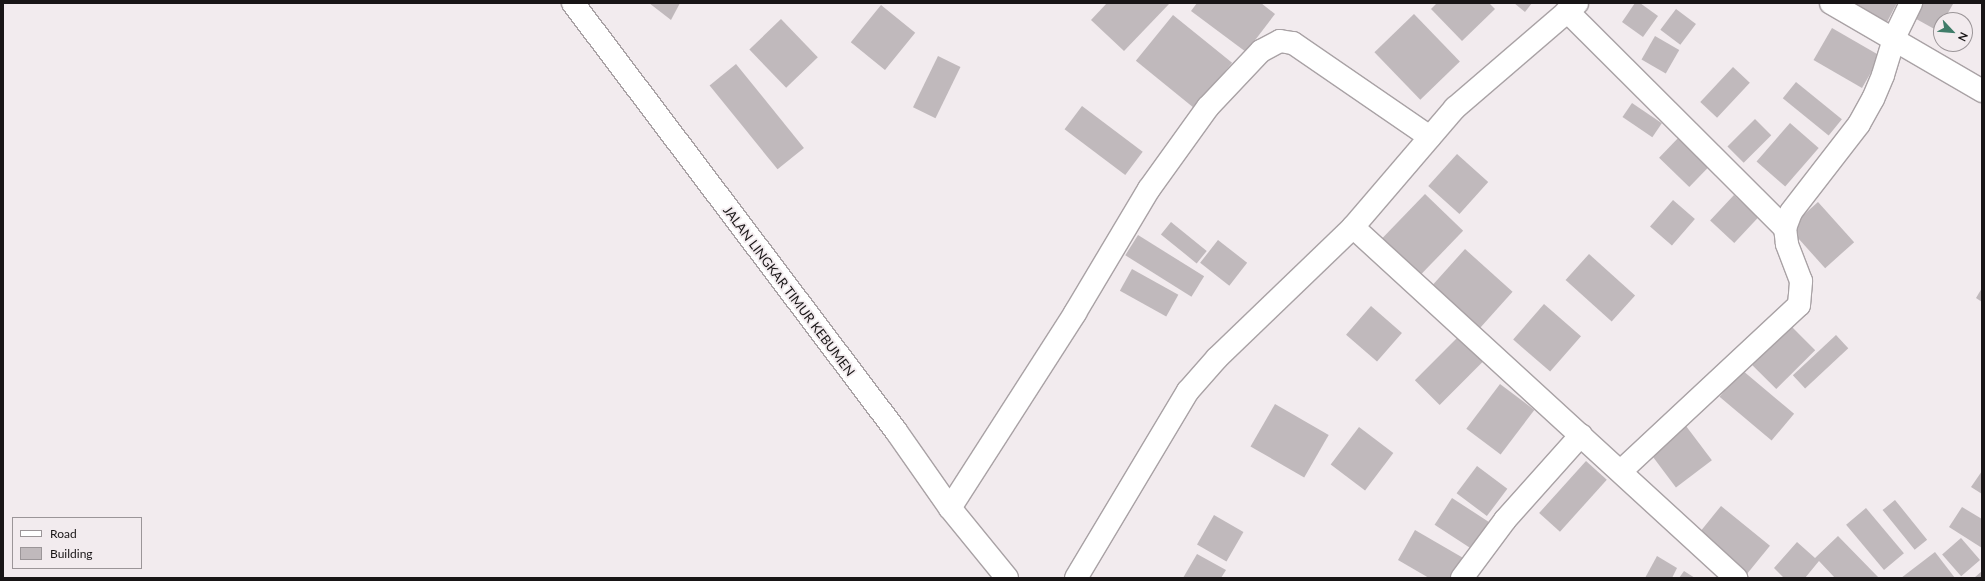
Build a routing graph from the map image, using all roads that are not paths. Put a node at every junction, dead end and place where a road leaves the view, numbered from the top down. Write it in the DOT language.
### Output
graph roads {
  1 [pos="572,3"];
  2 [pos="1831,3"];
  3 [pos="1911,3"];
  4 [pos="1572,7"];
  5 [pos="1894,38"];
  6 [pos="1982,91"];
  7 [pos="1430,138"];
  8 [pos="1353,227"];
  9 [pos="1785,228"];
  10 [pos="1581,435"];
  11 [pos="1621,471"];
  12 [pos="950,508"];
  13 [pos="1007,578"];
  14 [pos="1076,578"];
  15 [pos="1462,578"];
  16 [pos="1736,578"];
  1 -- 12 [label="street, JALAN LINGKAR TIMUR KEBUMEN"];
  2 -- 5 [label="street"];
  3 -- 5 [label="street"];
  4 -- 7 [label="street"];
  4 -- 9 [label="street"];
  5 -- 6 [label="street"];
  5 -- 9 [label="street"];
  7 -- 8 [label="street"];
  7 -- 12 [label="street"];
  8 -- 10 [label="street"];
  8 -- 14 [label="street"];
  9 -- 11 [label="street"];
  10 -- 11 [label="street"];
  10 -- 15 [label="street"];
  11 -- 16 [label="street"];
  12 -- 13 [label="street, JALAN LINGKAR TIMUR KEBUMEN"];
}
